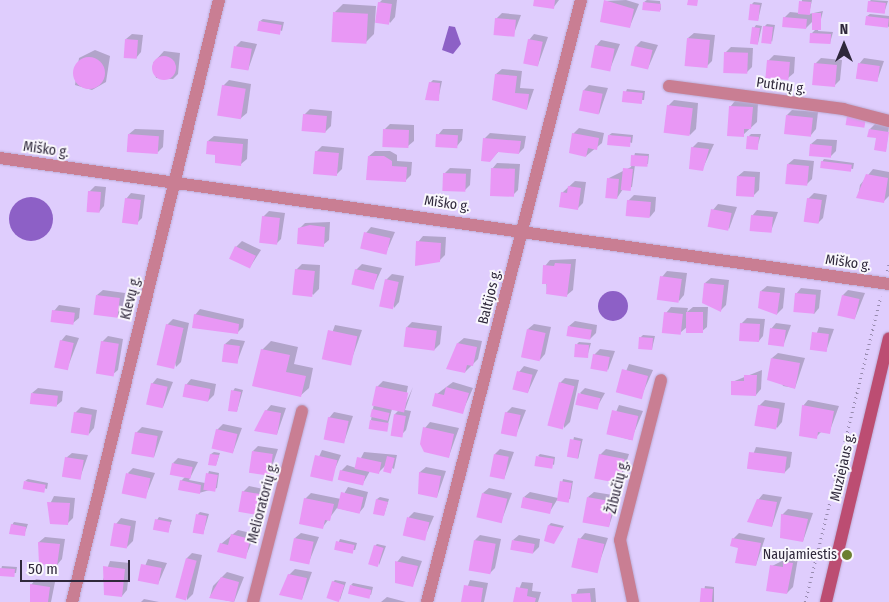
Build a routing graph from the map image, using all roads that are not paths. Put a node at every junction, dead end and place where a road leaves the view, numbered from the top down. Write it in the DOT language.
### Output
graph roads {
  1 [pos="219,0"];
  2 [pos="580,0"];
  3 [pos="669,86"];
  4 [pos="889,121"];
  5 [pos="0,158"];
  6 [pos="175,183"];
  7 [pos="523,230"];
  8 [pos="887,284"];
  9 [pos="889,338"];
  10 [pos="661,380"];
  11 [pos="302,411"];
  12 [pos="72,602"];
  13 [pos="253,602"];
  14 [pos="427,602"];
  15 [pos="633,602"];
  16 [pos="826,602"];
  1 -- 6 [label="street, Klevų g."];
  2 -- 7 [label="street, Baltijos g."];
  3 -- 4 [label="street, Putinų g."];
  5 -- 6 [label="street, Miško g."];
  6 -- 7 [label="street, Miško g."];
  6 -- 12 [label="street, Klevų g."];
  7 -- 8 [label="street, Miško g."];
  7 -- 14 [label="street, Baltijos g."];
  9 -- 16 [label="main road, Muziejaus g."];
  10 -- 15 [label="street, Žibučių g."];
  11 -- 13 [label="street, Melioratorių g."];
}
